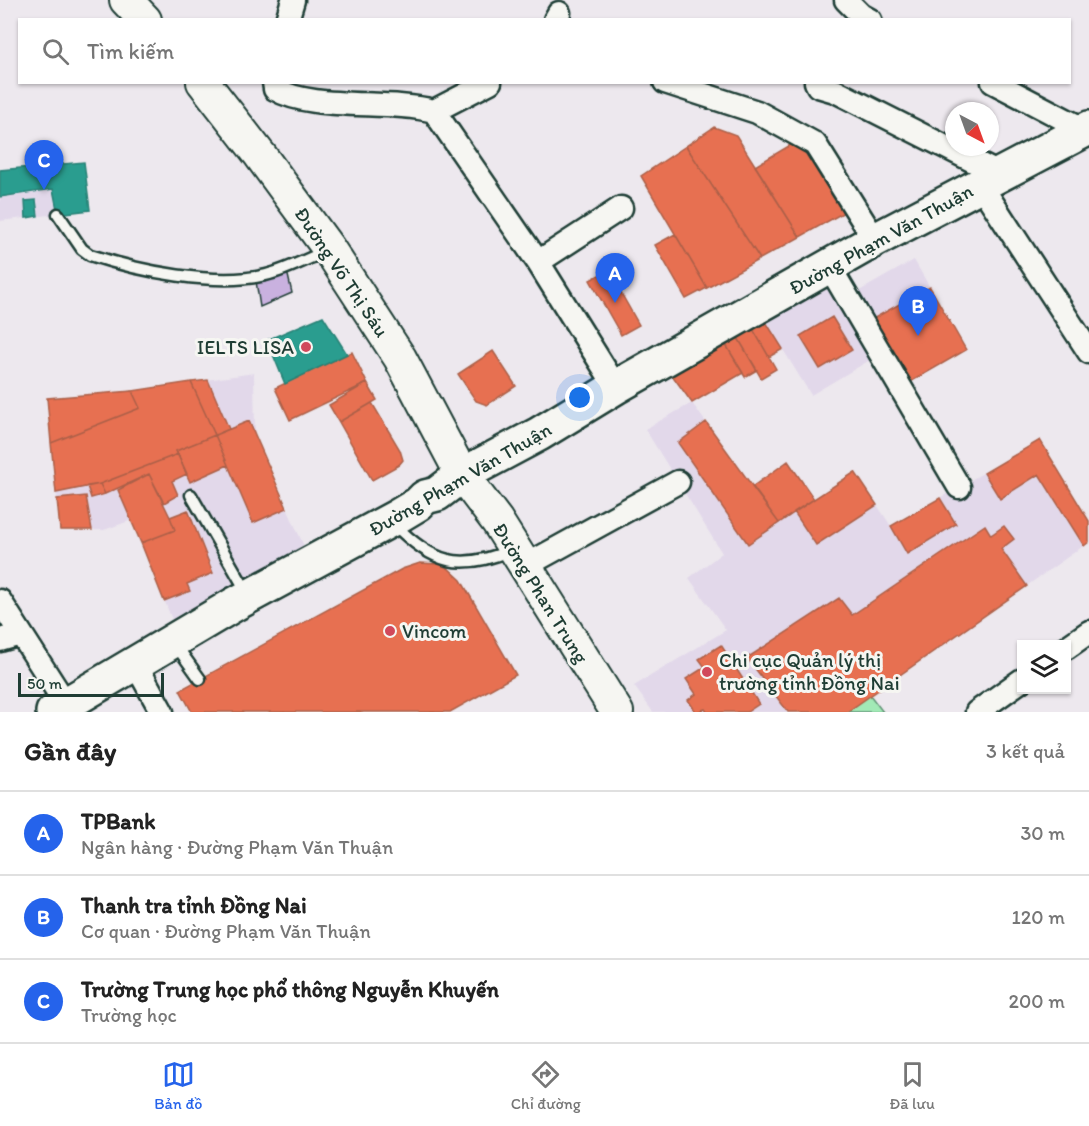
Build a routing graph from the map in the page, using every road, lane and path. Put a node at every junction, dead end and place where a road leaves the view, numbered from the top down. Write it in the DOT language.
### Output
graph roads {
  1 [pos="126,0"];
  2 [pos="293,0"];
  3 [pos="846,0"];
  4 [pos="143,18"];
  5 [pos="288,18"];
  6 [pos="866,18"];
  7 [pos="204,84"];
  8 [pos="274,84"];
  9 [pos="486,84"];
  10 [pos="671,84"];
  11 [pos="817,84"];
  12 [pos="997,84"];
  13 [pos="434,111"];
  14 [pos="1088,131"];
  15 [pos="990,179"];
  16 [pos="621,208"];
  17 [pos="58,214"];
  18 [pos="875,240"];
  19 [pos="329,249"];
  20 [pos="538,262"];
  21 [pos="829,266"];
  22 [pos="1089,352"];
  23 [pos="616,387"];
  24 [pos="462,475"];
  25 [pos="678,482"];
  26 [pos="959,487"];
  27 [pos="191,495"];
  28 [pos="390,520"];
  29 [pos="519,557"];
  30 [pos="249,596"];
  31 [pos="0,601"];
  32 [pos="1089,632"];
  33 [pos="10,637"];
  34 [pos="173,641"];
  35 [pos="1071,645"];
  36 [pos="135,663"];
  37 [pos="200,680"];
  38 [pos="1017,684"];
  39 [pos="64,709"];
  40 [pos="162,712"];
  41 [pos="617,712"];
  42 [pos="977,712"];
  1 -- 4 [label="main road"];
  2 -- 5 [label="street"];
  3 -- 6 [label="street"];
  7 -- 19 [label="main road, Đường Võ Thị Sáu"];
  8 -- 13 [label="street"];
  9 -- 13 [label="street"];
  10 -- 18 [label="street"];
  11 -- 15 [label="street"];
  12 -- 14 [label="street"];
  13 -- 20 [label="street"];
  14 -- 15 [label="main road, Đường Phạm Văn Thuận"];
  15 -- 18 [label="main road, Đường Phạm Văn Thuận"];
  15 -- 22 [label="street"];
  16 -- 20 [label="street"];
  17 -- 19 [label="lane"];
  18 -- 21 [label="main road, Đường Phạm Văn Thuận"];
  19 -- 24 [label="main road, Đường Võ Thị Sáu"];
  20 -- 23 [label="street"];
  21 -- 23 [label="main road, Đường Phạm Văn Thuận"];
  21 -- 26 [label="street"];
  23 -- 24 [label="main road, Đường Phạm Văn Thuận"];
  24 -- 28 [label="main road, Đường Phạm Văn Thuận"];
  24 -- 29 [label="main road, Đường Phan Trung"];
  25 -- 29 [label="street"];
  27 -- 30 [label="lane"];
  28 -- 29 [label="lane"];
  28 -- 30 [label="main road, Đường Phạm Văn Thuận"];
  29 -- 41 [label="main road, Đường Phan Trung"];
  30 -- 34 [label="main road, Đường Phạm Văn Thuận"];
  31 -- 33 [label="street"];
  32 -- 35 [label="street"];
  33 -- 39 [label="street"];
  34 -- 36 [label="main road, Đường Phạm Văn Thuận"];
  34 -- 37 [label="lane"];
  36 -- 39 [label="main road, Đường Phạm Văn Thuận"];
  36 -- 40 [label="street"];
  38 -- 42 [label="street"];
}
